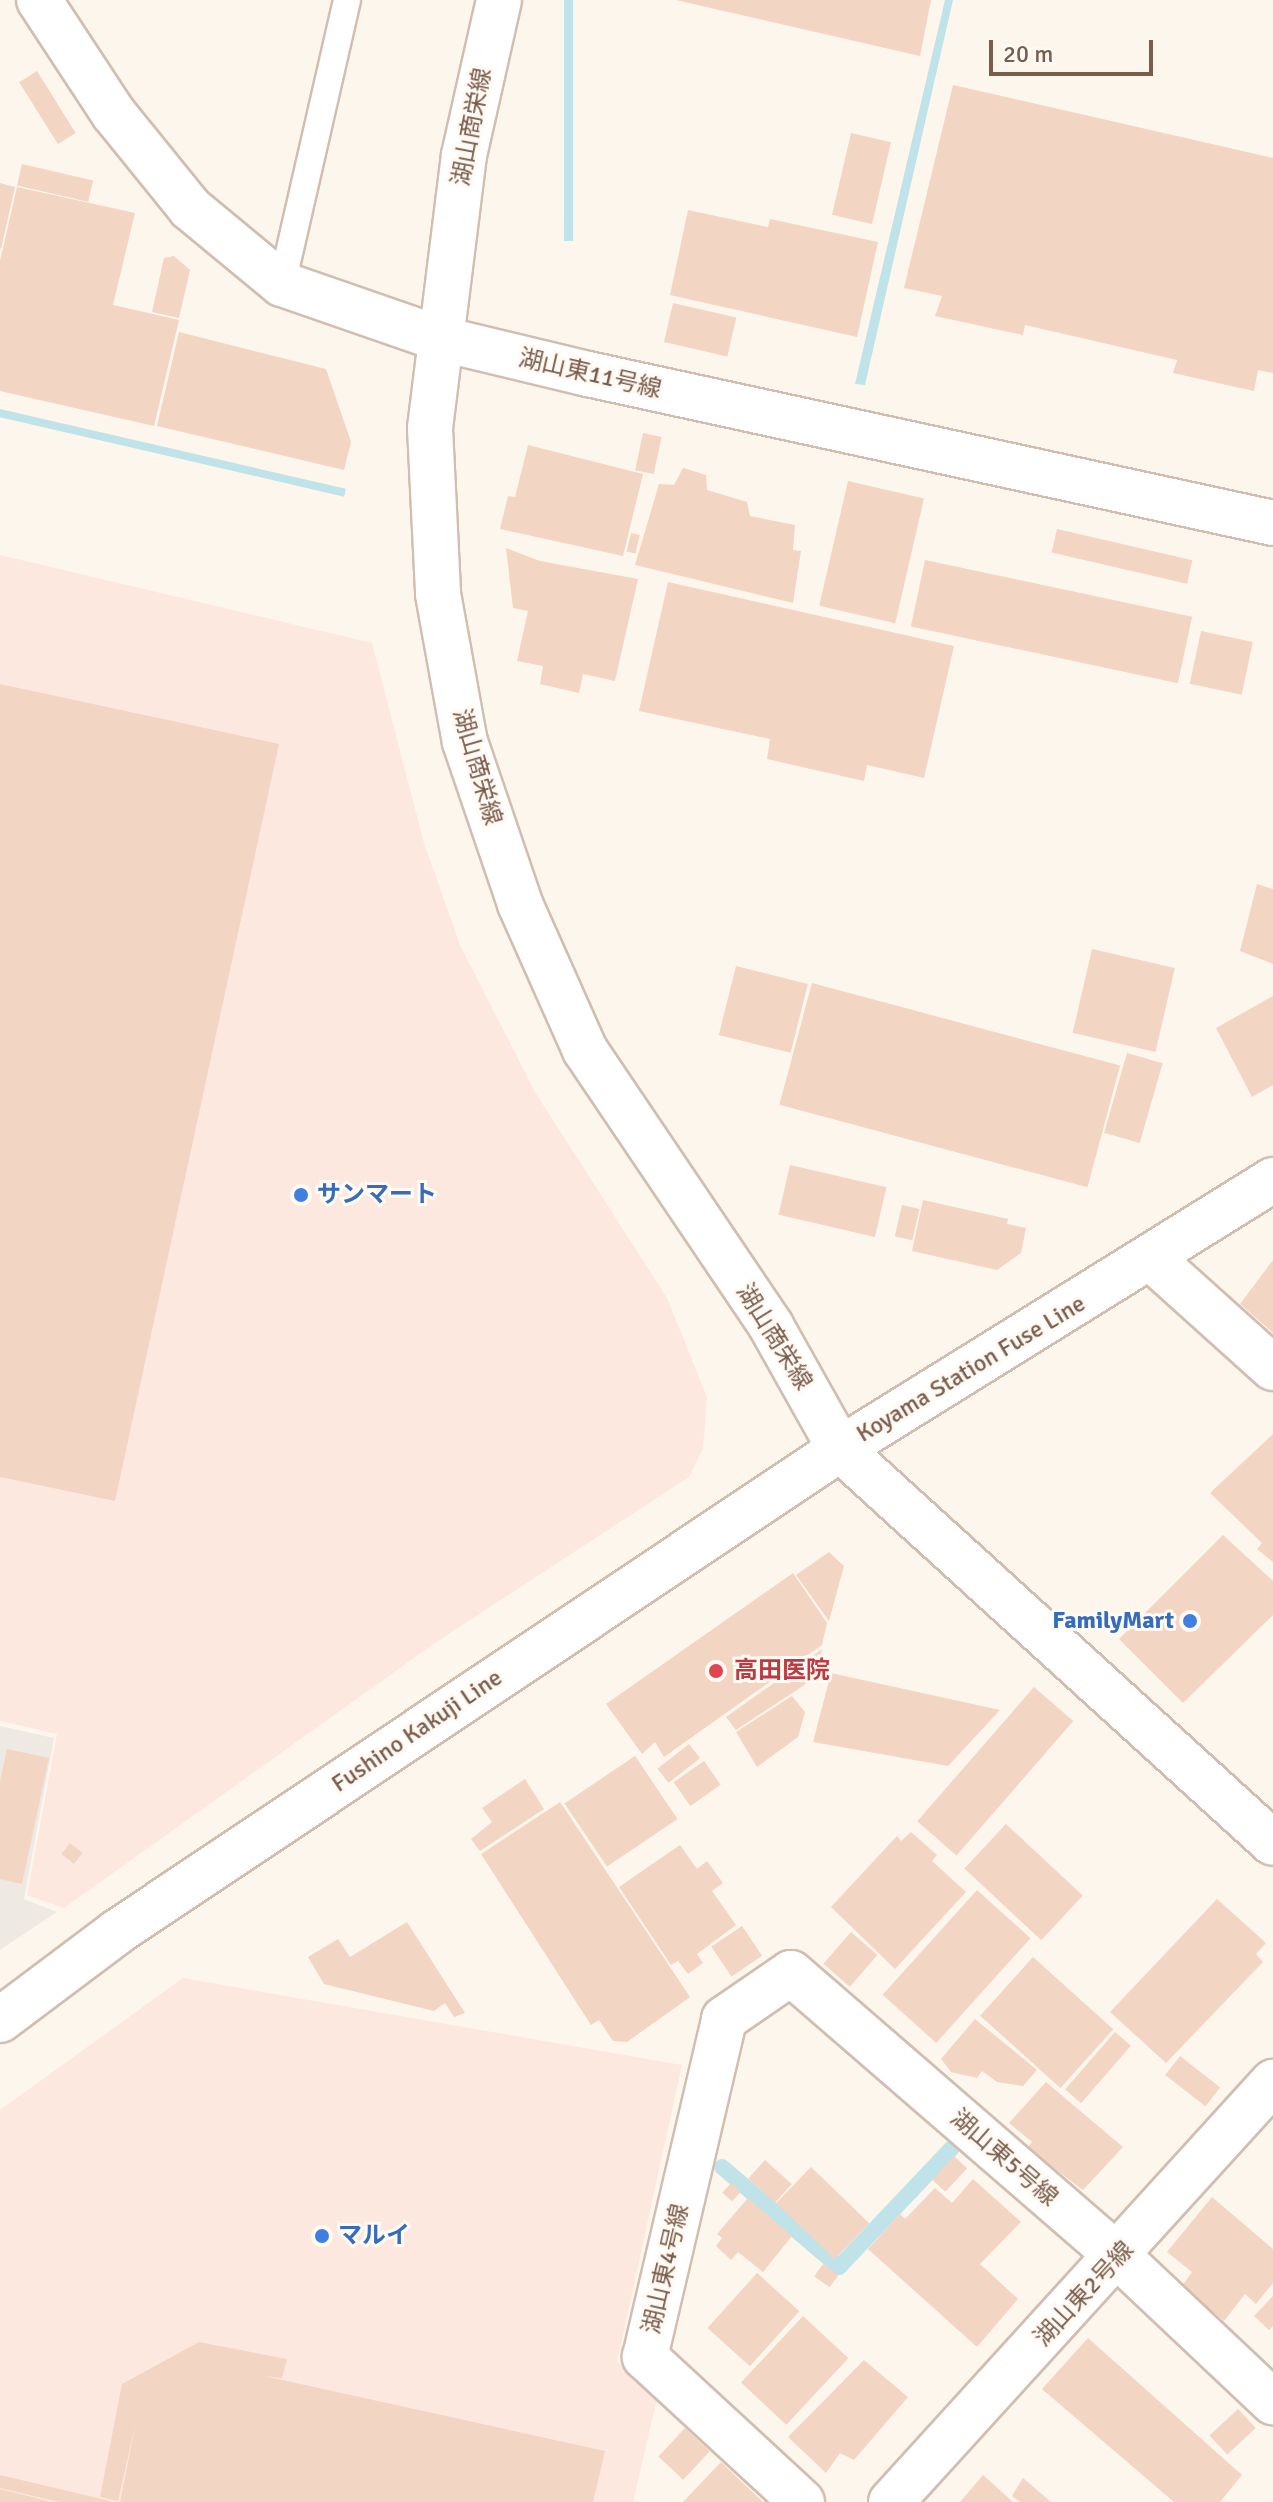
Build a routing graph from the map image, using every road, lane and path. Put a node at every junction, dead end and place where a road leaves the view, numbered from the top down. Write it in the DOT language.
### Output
graph roads {
  1 [pos="39,0"];
  2 [pos="347,0"];
  3 [pos="499,0"];
  4 [pos="282,284"];
  5 [pos="438,338"];
  6 [pos="1273,523"];
  7 [pos="1273,1180"];
  8 [pos="1152,1259"];
  9 [pos="1273,1368"];
  10 [pos="840,1449"];
  11 [pos="1273,1843"];
  12 [pos="724,2019"];
  13 [pos="0,2020"];
  14 [pos="1273,2082"];
  15 [pos="1119,2257"];
  16 [pos="1273,2402"];
  17 [pos="802,2502"];
  18 [pos="891,2502"];
  1 -- 4 [label="street, 湖山東11号線"];
  2 -- 4 [label="lane"];
  3 -- 5 [label="street, 湖山商栄線"];
  4 -- 5 [label="street, 湖山東11号線"];
  5 -- 6 [label="street, 湖山東11号線"];
  5 -- 10 [label="street, 湖山商栄線"];
  7 -- 8 [label="street, Koyama Station Fuse Line"];
  8 -- 9 [label="street"];
  8 -- 10 [label="street, Koyama Station Fuse Line"];
  10 -- 11 [label="street, Koyama Station Fuse Line"];
  10 -- 13 [label="street, Fushino Kakuji Line"];
  12 -- 15 [label="street, 湖山東5号線"];
  12 -- 17 [label="street, 湖山東4号線"];
  14 -- 15 [label="street, 湖山東2号線"];
  15 -- 16 [label="street, 湖山東5号線"];
  15 -- 18 [label="street, 湖山東2号線"];
}
